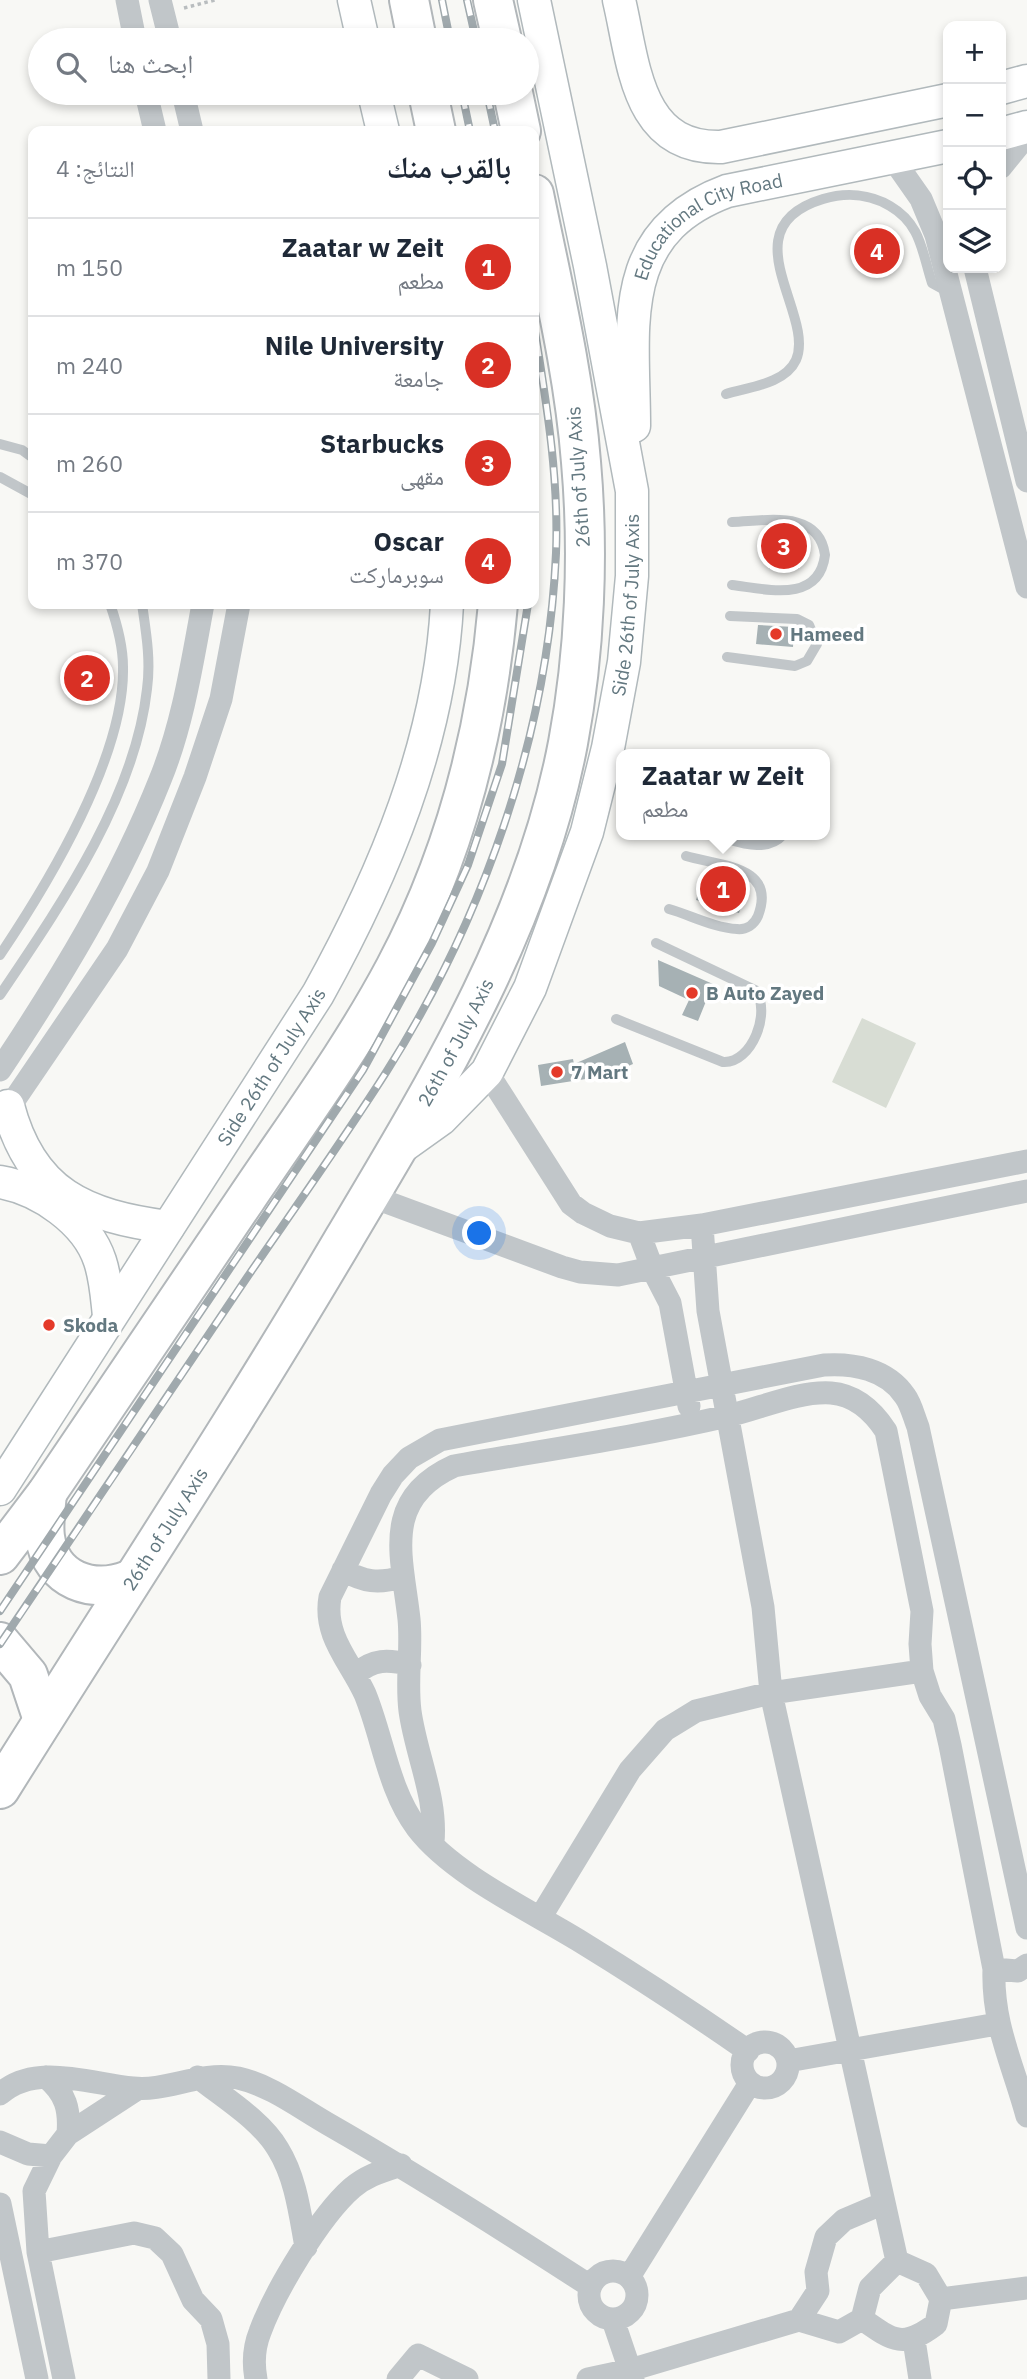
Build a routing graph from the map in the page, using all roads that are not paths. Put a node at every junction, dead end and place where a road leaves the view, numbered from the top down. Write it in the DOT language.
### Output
graph roads {
  1 [pos="127,0"];
  2 [pos="354,0"];
  3 [pos="409,0"];
  4 [pos="493,0"];
  5 [pos="534,0"];
  6 [pos="619,0"];
  7 [pos="161,4"];
  8 [pos="133,28"];
  9 [pos="167,28"];
  10 [pos="360,28"];
  11 [pos="415,28"];
  12 [pos="499,28"];
  13 [pos="1027,81"];
  14 [pos="1006,87"];
  15 [pos="943,101"];
  16 [pos="149,105"];
  17 [pos="186,105"];
  18 [pos="377,105"];
  19 [pos="431,105"];
  20 [pos="516,105"];
  21 [pos="883,116"];
  22 [pos="154,126"];
  23 [pos="191,126"];
  24 [pos="382,126"];
  25 [pos="435,126"];
  26 [pos="520,126"];
  27 [pos="1027,127"];
  28 [pos="1006,133"];
  29 [pos="1027,135"];
  30 [pos="944,147"];
  31 [pos="894,159"];
  32 [pos="1006,161"];
  33 [pos="539,219"];
  34 [pos="976,273"];
  35 [pos="949,288"];
  36 [pos="993,350"];
  37 [pos="968,358"];
  38 [pos="726,394"];
  39 [pos="1022,442"];
  40 [pos="0,444"];
  41 [pos="28,454"];
  42 [pos="1026,476"];
  43 [pos="0,477"];
  44 [pos="632,491"];
  45 [pos="28,492"];
  46 [pos="732,522"];
  47 [pos="732,586"];
  48 [pos="1027,587"];
  49 [pos="112,609"];
  50 [pos="143,609"];
  51 [pos="202,609"];
  52 [pos="238,609"];
  53 [pos="446,609"];
  54 [pos="497,609"];
  55 [pos="730,616"];
  56 [pos="727,657"];
  57 [pos="735,840"];
  58 [pos="777,840"];
  59 [pos="686,856"];
  60 [pos="669,909"];
  61 [pos="656,943"];
  62 [pos="0,955"];
  63 [pos="0,995"];
  64 [pos="616,1019"];
  65 [pos="0,1070"];
  66 [pos="488,1072"];
  67 [pos="4,1113"];
  68 [pos="395,1152"];
  69 [pos="1027,1161"];
  70 [pos="0,1182"];
  71 [pos="1027,1192"];
  72 [pos="370,1196"];
  73 [pos="702,1225"];
  74 [pos="169,1227"];
  75 [pos="639,1233"];
  76 [pos="706,1257"];
  77 [pos="653,1269"];
  78 [pos="109,1316"];
  79 [pos="720,1385"];
  80 [pos="687,1392"];
  81 [pos="726,1417"];
  82 [pos="691,1423"];
  83 [pos="0,1489"];
  84 [pos="47,1493"];
  85 [pos="0,1555"];
  86 [pos="343,1570"];
  87 [pos="402,1577"];
  88 [pos="129,1580"];
  89 [pos="957,1603"];
  90 [pos="922,1611"];
  91 [pos="0,1642"];
  92 [pos="410,1665"];
  93 [pos="922,1671"];
  94 [pos="356,1675"];
  95 [pos="771,1693"];
  96 [pos="980,1713"];
  97 [pos="944,1719"];
  98 [pos="43,1720"];
  99 [pos="0,1789"];
  100 [pos="433,1842"];
  101 [pos="540,1918"];
  102 [pos="1027,1928"];
  103 [pos="1027,1965"];
  104 [pos="994,1969"];
  105 [pos="997,2024"];
  106 [pos="748,2050"];
  107 [pos="852,2050"];
  108 [pos="788,2061"];
  109 [pos="1022,2072"];
  110 [pos="46,2077"];
  111 [pos="198,2077"];
  112 [pos="750,2083"];
  113 [pos="137,2089"];
  114 [pos="0,2094"];
  115 [pos="1027,2116"];
  116 [pos="68,2134"];
  117 [pos="0,2142"];
  118 [pos="51,2156"];
  119 [pos="401,2165"];
  120 [pos="884,2203"];
  121 [pos="0,2204"];
  122 [pos="306,2247"];
  123 [pos="38,2252"];
  124 [pos="897,2261"];
  125 [pos="629,2277"];
  126 [pos="590,2286"];
  127 [pos="1027,2288"];
  128 [pos="941,2300"];
  129 [pos="613,2319"];
  130 [pos="862,2319"];
  131 [pos="799,2320"];
  132 [pos="914,2340"];
  133 [pos="632,2374"];
  134 [pos="37,2379"];
  135 [pos="64,2379"];
  136 [pos="219,2379"];
  137 [pos="256,2379"];
  138 [pos="398,2379"];
  139 [pos="467,2379"];
  140 [pos="588,2379"];
  141 [pos="920,2379"];
  1 -- 8 [label="street"];
  2 -- 10 [label="main road"];
  3 -- 11 [label="highway"];
  4 -- 12 [label="highway"];
  5 -- 44 [label="main road, Side 26th of July Axis"];
  6 -- 21 [label="main road"];
  7 -- 9 [label="street"];
  13 -- 14 [label="main road"];
  15 -- 21 [label="main road"];
  16 -- 22 [label="street"];
  17 -- 23 [label="street"];
  18 -- 24 [label="main road"];
  19 -- 25 [label="highway"];
  20 -- 26 [label="highway"];
  21 -- 31 [label="main road"];
  27 -- 28 [label="main road"];
  29 -- 32 [label="street"];
  30 -- 31 [label="main road, Educational City Road"];
  31 -- 35 [label="street"];
  31 -- 44 [label="main road, Educational City Road"];
  33 -- 68 [label="highway, 26th of July Axis"];
  34 -- 36 [label="street"];
  35 -- 37 [label="street"];
  35 -- 38 [label="lane"];
  36 -- 37 [label="street"];
  36 -- 39 [label="street"];
  37 -- 48 [label="street"];
  39 -- 42 [label="street"];
  40 -- 41 [label="lane"];
  43 -- 45 [label="lane"];
  44 -- 66 [label="main road, Side 26th of July Axis"];
  46 -- 47 [label="lane"];
  49 -- 62 [label="lane"];
  50 -- 63 [label="lane"];
  51 -- 65 [label="street"];
  52 -- 67 [label="street"];
  53 -- 74 [label="main road, Side 26th of July Axis"];
  54 -- 84 [label="highway"];
  55 -- 56 [label="lane"];
  57 -- 58 [label="lane"];
  59 -- 60 [label="lane"];
  61 -- 64 [label="lane"];
  66 -- 68 [label="main road, Side 26th of July Axis"];
  66 -- 75 [label="street"];
  67 -- 74 [label="main road"];
  68 -- 72 [label="highway, 26th of July Axis"];
  69 -- 73 [label="street"];
  70 -- 78 [label="main road"];
  71 -- 76 [label="street"];
  72 -- 77 [label="street"];
  72 -- 88 [label="highway, 26th of July Axis"];
  73 -- 75 [label="street"];
  73 -- 76 [label="street"];
  74 -- 78 [label="main road, Side 26th of July Axis"];
  75 -- 77 [label="street"];
  76 -- 77 [label="street"];
  76 -- 79 [label="street"];
  77 -- 80 [label="street"];
  78 -- 83 [label="main road, Side 26th of July Axis"];
  79 -- 80 [label="street"];
  79 -- 81 [label="street"];
  79 -- 89 [label="street"];
  80 -- 82 [label="street"];
  80 -- 86 [label="street"];
  81 -- 82 [label="street"];
  81 -- 90 [label="street"];
  81 -- 95 [label="street"];
  82 -- 87 [label="street"];
  84 -- 85 [label="highway"];
  84 -- 88 [label="highway"];
  86 -- 87 [label="street"];
  86 -- 94 [label="street"];
  87 -- 92 [label="street"];
  88 -- 98 [label="highway, 26th of July Axis"];
  89 -- 90 [label="street"];
  89 -- 96 [label="street"];
  90 -- 93 [label="street"];
  91 -- 98 [label="highway"];
  92 -- 94 [label="street"];
  92 -- 100 [label="street"];
  93 -- 95 [label="street"];
  93 -- 97 [label="street"];
  94 -- 100 [label="street"];
  95 -- 101 [label="street"];
  95 -- 107 [label="street"];
  96 -- 97 [label="street"];
  96 -- 102 [label="street"];
  97 -- 104 [label="street"];
  98 -- 99 [label="highway, 26th of July Axis"];
  100 -- 101 [label="street"];
  101 -- 106 [label="street"];
  103 -- 104 [label="street"];
  104 -- 105 [label="street"];
  105 -- 107 [label="street"];
  105 -- 109 [label="street"];
  106 -- 108 [label="street"];
  106 -- 112 [label="street"];
  107 -- 108 [label="street"];
  107 -- 120 [label="street"];
  108 -- 112 [label="street"];
  109 -- 115 [label="street"];
  110 -- 113 [label="street"];
  110 -- 114 [label="street"];
  110 -- 116 [label="street"];
  111 -- 113 [label="street"];
  111 -- 119 [label="street"];
  111 -- 122 [label="street"];
  112 -- 125 [label="street"];
  113 -- 116 [label="street"];
  116 -- 118 [label="street"];
  117 -- 118 [label="street"];
  118 -- 123 [label="street"];
  119 -- 122 [label="street"];
  119 -- 126 [label="street"];
  120 -- 124 [label="street"];
  120 -- 131 [label="street"];
  121 -- 134 [label="street"];
  122 -- 137 [label="street"];
  123 -- 135 [label="street"];
  123 -- 136 [label="street"];
  124 -- 128 [label="street"];
  124 -- 130 [label="street"];
  125 -- 126 [label="street"];
  125 -- 129 [label="street"];
  126 -- 129 [label="street"];
  127 -- 128 [label="street"];
  128 -- 132 [label="street"];
  129 -- 133 [label="street"];
  130 -- 131 [label="street"];
  130 -- 132 [label="street"];
  131 -- 133 [label="street"];
  132 -- 141 [label="street"];
  133 -- 140 [label="street"];
  138 -- 139 [label="street"];
}
